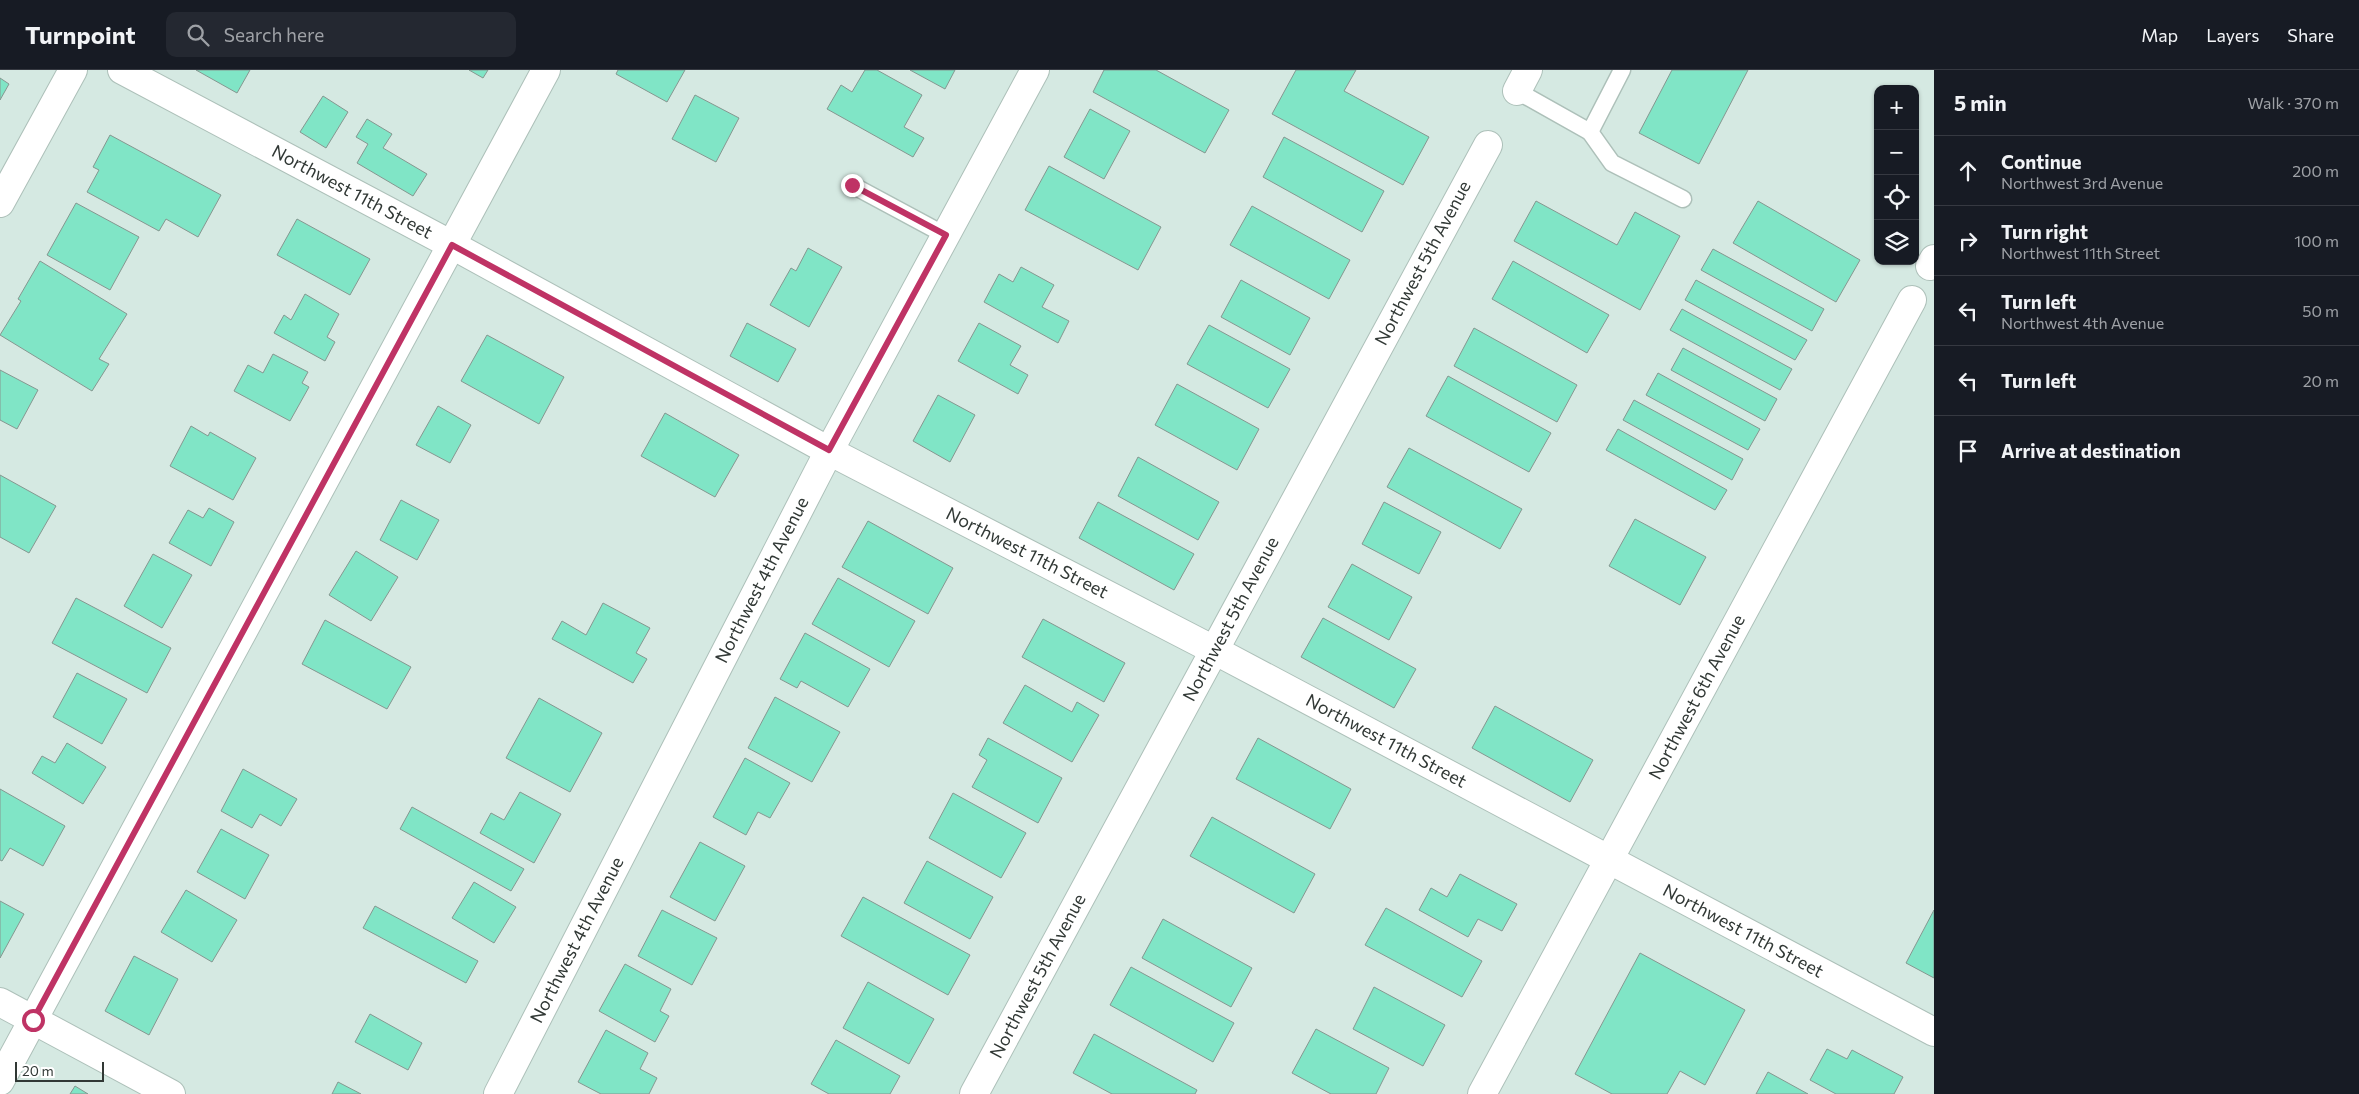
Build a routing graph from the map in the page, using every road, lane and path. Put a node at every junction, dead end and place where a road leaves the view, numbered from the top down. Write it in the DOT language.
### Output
graph roads {
  1 [pos="73,70"];
  2 [pos="122,70"];
  3 [pos="546,70"];
  4 [pos="1035,70"];
  5 [pos="1622,70"];
  6 [pos="1522,80"];
  7 [pos="1590,132"];
  8 [pos="1488,145"];
  9 [pos="852,185"];
  10 [pos="1683,199"];
  11 [pos="0,203"];
  12 [pos="946,235"];
  13 [pos="452,245"];
  14 [pos="1912,300"];
  15 [pos="829,450"];
  16 [pos="1214,650"];
  17 [pos="1609,859"];
  18 [pos="0,1002"];
  19 [pos="33,1020"];
  20 [pos="1934,1032"];
  21 [pos="0,1081"];
  22 [pos="171,1094"];
  23 [pos="498,1094"];
  24 [pos="974,1094"];
  25 [pos="1482,1094"];
  1 -- 11 [label="street"];
  2 -- 13 [label="street, Northwest 11th Street"];
  3 -- 13 [label="street"];
  4 -- 12 [label="street, Northwest 4th Avenue"];
  5 -- 7 [label="lane"];
  6 -- 7 [label="lane"];
  7 -- 10 [label="lane"];
  8 -- 16 [label="street, Northwest 5th Avenue"];
  9 -- 12 [label="lane"];
  12 -- 15 [label="street, Northwest 4th Avenue"];
  13 -- 15 [label="street, Northwest 11th Street"];
  13 -- 19 [label="street"];
  14 -- 17 [label="street, Northwest 6th Avenue"];
  15 -- 16 [label="street, Northwest 11th Street"];
  15 -- 23 [label="street, Northwest 4th Avenue"];
  16 -- 17 [label="street, Northwest 11th Street"];
  16 -- 24 [label="street, Northwest 5th Avenue"];
  17 -- 20 [label="street, Northwest 11th Street"];
  17 -- 25 [label="street, Northwest 6th Avenue"];
  18 -- 19 [label="street"];
  19 -- 21 [label="street"];
  19 -- 22 [label="street"];
}
